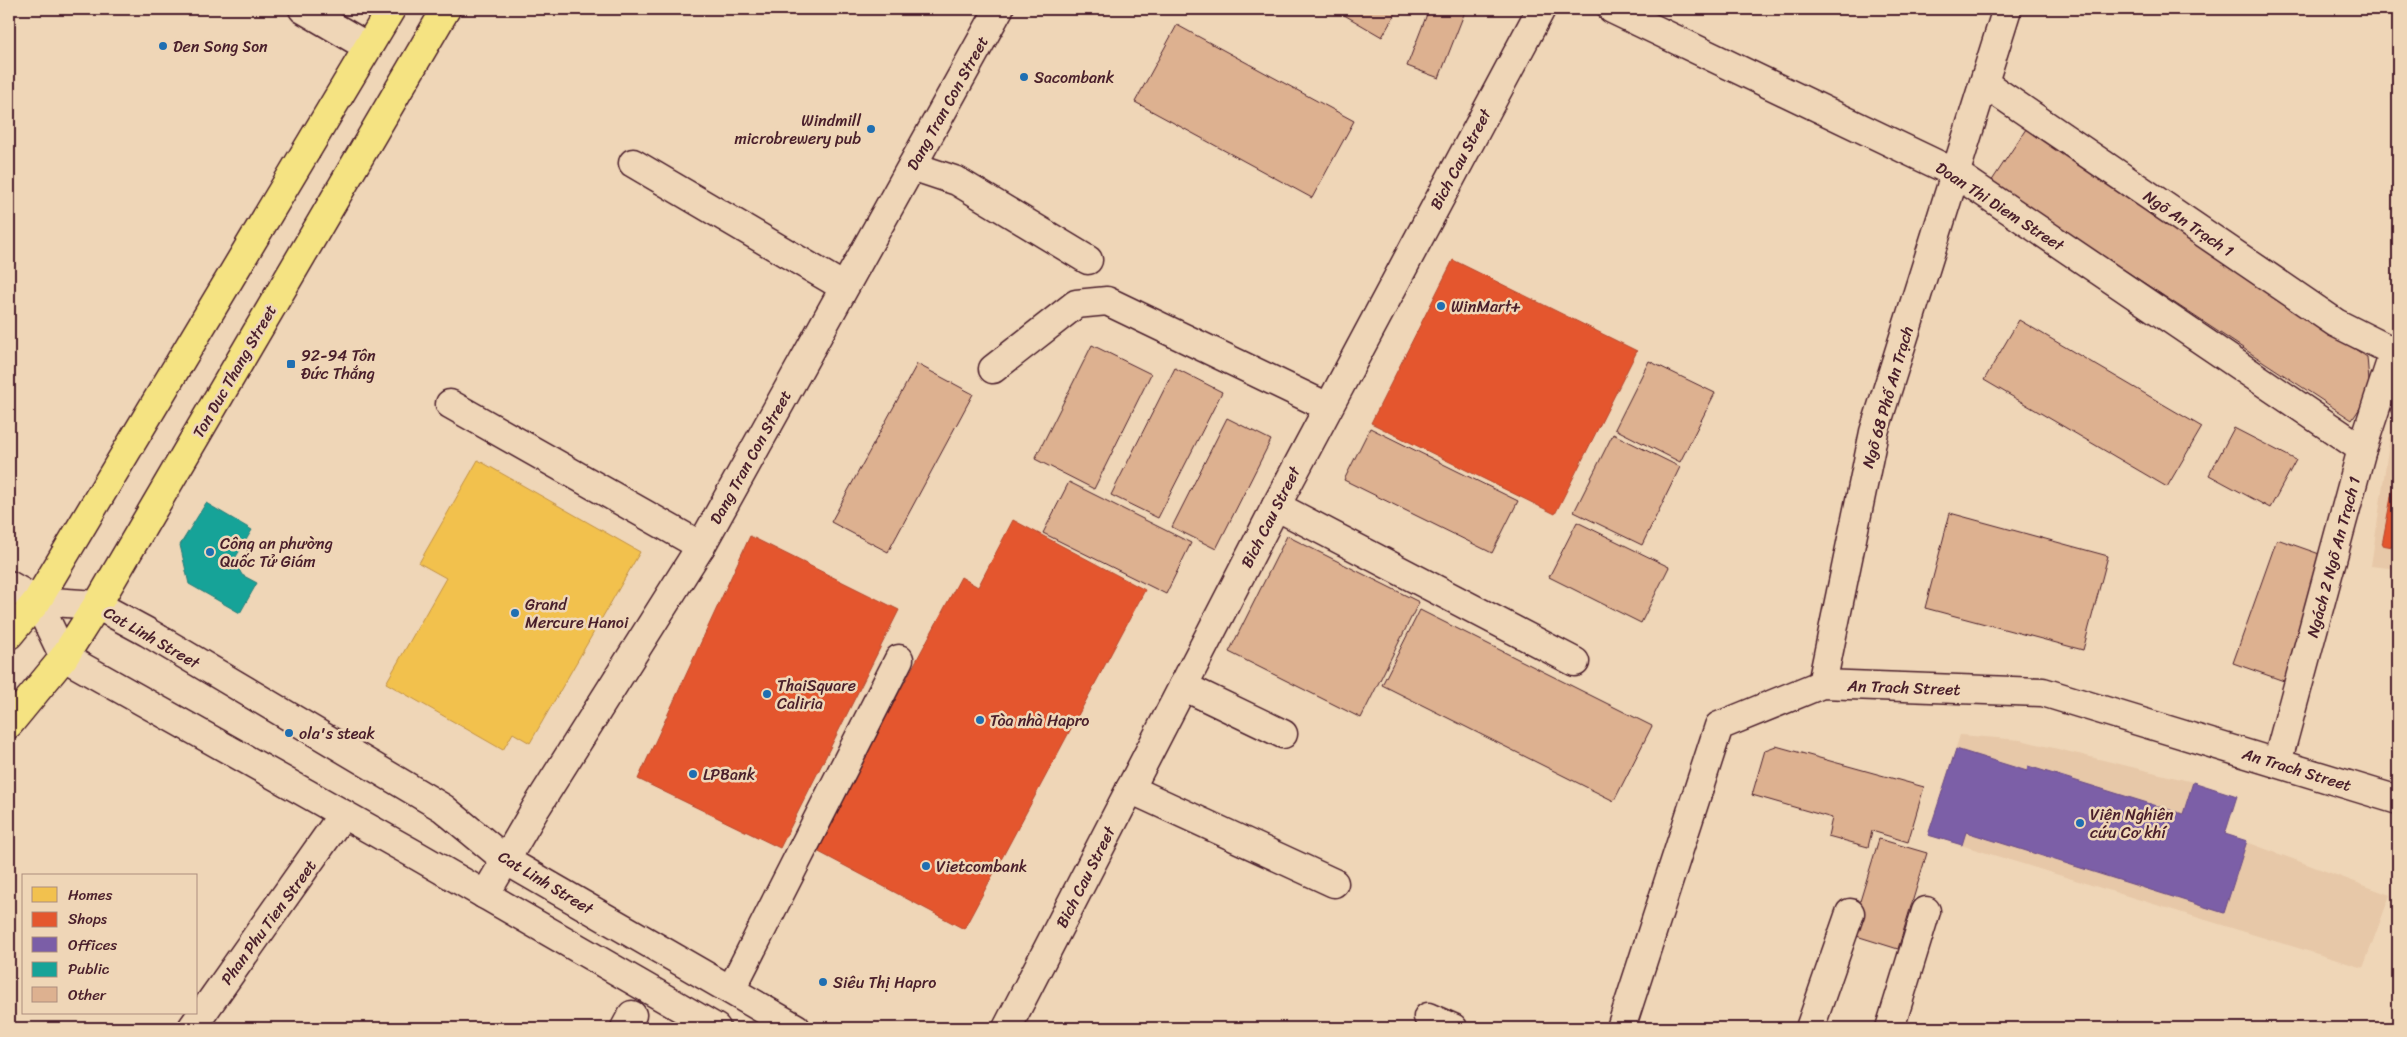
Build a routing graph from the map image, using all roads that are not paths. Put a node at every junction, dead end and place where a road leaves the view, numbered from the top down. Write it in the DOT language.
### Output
graph roads {
  1 [pos="303,9"];
  2 [pos="391,9"];
  3 [pos="446,9"];
  4 [pos="999,9"];
  5 [pos="1541,9"];
  6 [pos="1612,9"];
  7 [pos="2007,9"];
  8 [pos="368,48"];
  9 [pos="1984,83"];
  10 [pos="633,163"];
  11 [pos="912,166"];
  12 [pos="1955,173"];
  13 [pos="1088,260"];
  14 [pos="844,287"];
  15 [pos="2396,351"];
  16 [pos="993,370"];
  17 [pos="450,404"];
  18 [pos="1328,407"];
  19 [pos="2362,450"];
  20 [pos="1276,506"];
  21 [pos="701,546"];
  22 [pos="9,585"];
  23 [pos="37,601"];
  24 [pos="97,605"];
  25 [pos="9,635"];
  26 [pos="64,656"];
  27 [pos="899,659"];
  28 [pos="1575,662"];
  29 [pos="1822,684"];
  30 [pos="1183,686"];
  31 [pos="9,724"];
  32 [pos="1283,734"];
  33 [pos="2277,763"];
  34 [pos="1130,789"];
  35 [pos="2398,800"];
  36 [pos="343,814"];
  37 [pos="507,861"];
  38 [pos="1334,883"];
  39 [pos="484,895"];
  40 [pos="1926,911"];
  41 [pos="1850,912"];
  42 [pos="731,990"];
  43 [pos="1428,1017"];
  44 [pos="192,1028"];
  45 [pos="716,1028"];
  46 [pos="796,1028"];
  47 [pos="1007,1028"];
  48 [pos="1454,1028"];
  49 [pos="1621,1028"];
  50 [pos="1810,1028"];
  51 [pos="1890,1028"];
  1 -- 8 [label="street"];
  2 -- 8 [label="main road"];
  3 -- 24 [label="main road, Ton Duc Thang Street"];
  4 -- 11 [label="street, Dang Tran Con Street"];
  5 -- 18 [label="street, Bich Cau Street"];
  6 -- 12 [label="street, Doan Thi Diem Street"];
  7 -- 9 [label="street, Ngõ 68 Phố An Trạch"];
  8 -- 23 [label="main road"];
  9 -- 12 [label="street, Ngõ 68 Phố An Trạch"];
  9 -- 15 [label="street, Ngõ An Trạch 1"];
  10 -- 14 [label="street"];
  11 -- 13 [label="street"];
  11 -- 14 [label="street, Dang Tran Con Street"];
  12 -- 19 [label="street, Doan Thi Diem Street"];
  12 -- 29 [label="street, Ngõ 68 Phố An Trạch"];
  14 -- 21 [label="street, Dang Tran Con Street"];
  15 -- 19 [label="street, Ngách 2 Ngõ An Trạch 1"];
  16 -- 18 [label="street"];
  17 -- 21 [label="street"];
  18 -- 20 [label="street, Bich Cau Street"];
  19 -- 33 [label="street, Ngách 2 Ngõ An Trạch 1"];
  20 -- 28 [label="street"];
  20 -- 30 [label="street, Bich Cau Street"];
  21 -- 37 [label="street, Dang Tran Con Street"];
  22 -- 23 [label="street"];
  23 -- 24 [label="street, Cat Linh Street"];
  23 -- 25 [label="main road"];
  23 -- 26 [label="street"];
  24 -- 26 [label="main road, Ton Duc Thang Street"];
  24 -- 37 [label="street, Cat Linh Street"];
  26 -- 31 [label="main road, Ton Duc Thang Street"];
  26 -- 36 [label="street"];
  27 -- 42 [label="street"];
  29 -- 33 [label="street, An Trach Street"];
  29 -- 49 [label="street, An Trach Street"];
  30 -- 32 [label="street"];
  30 -- 34 [label="street, Bich Cau Street"];
  33 -- 35 [label="street, An Trach Street"];
  34 -- 38 [label="street"];
  34 -- 47 [label="street, Bich Cau Street"];
  36 -- 39 [label="street"];
  36 -- 44 [label="street, Phan Phu Tien Street"];
  37 -- 39 [label="street, Dang Tran Con Street"];
  37 -- 42 [label="street, Cat Linh Street"];
  39 -- 45 [label="street"];
  40 -- 51 [label="street"];
  41 -- 50 [label="street"];
  42 -- 46 [label="street, Cat Linh Street"];
  43 -- 48 [label="street"];
}
